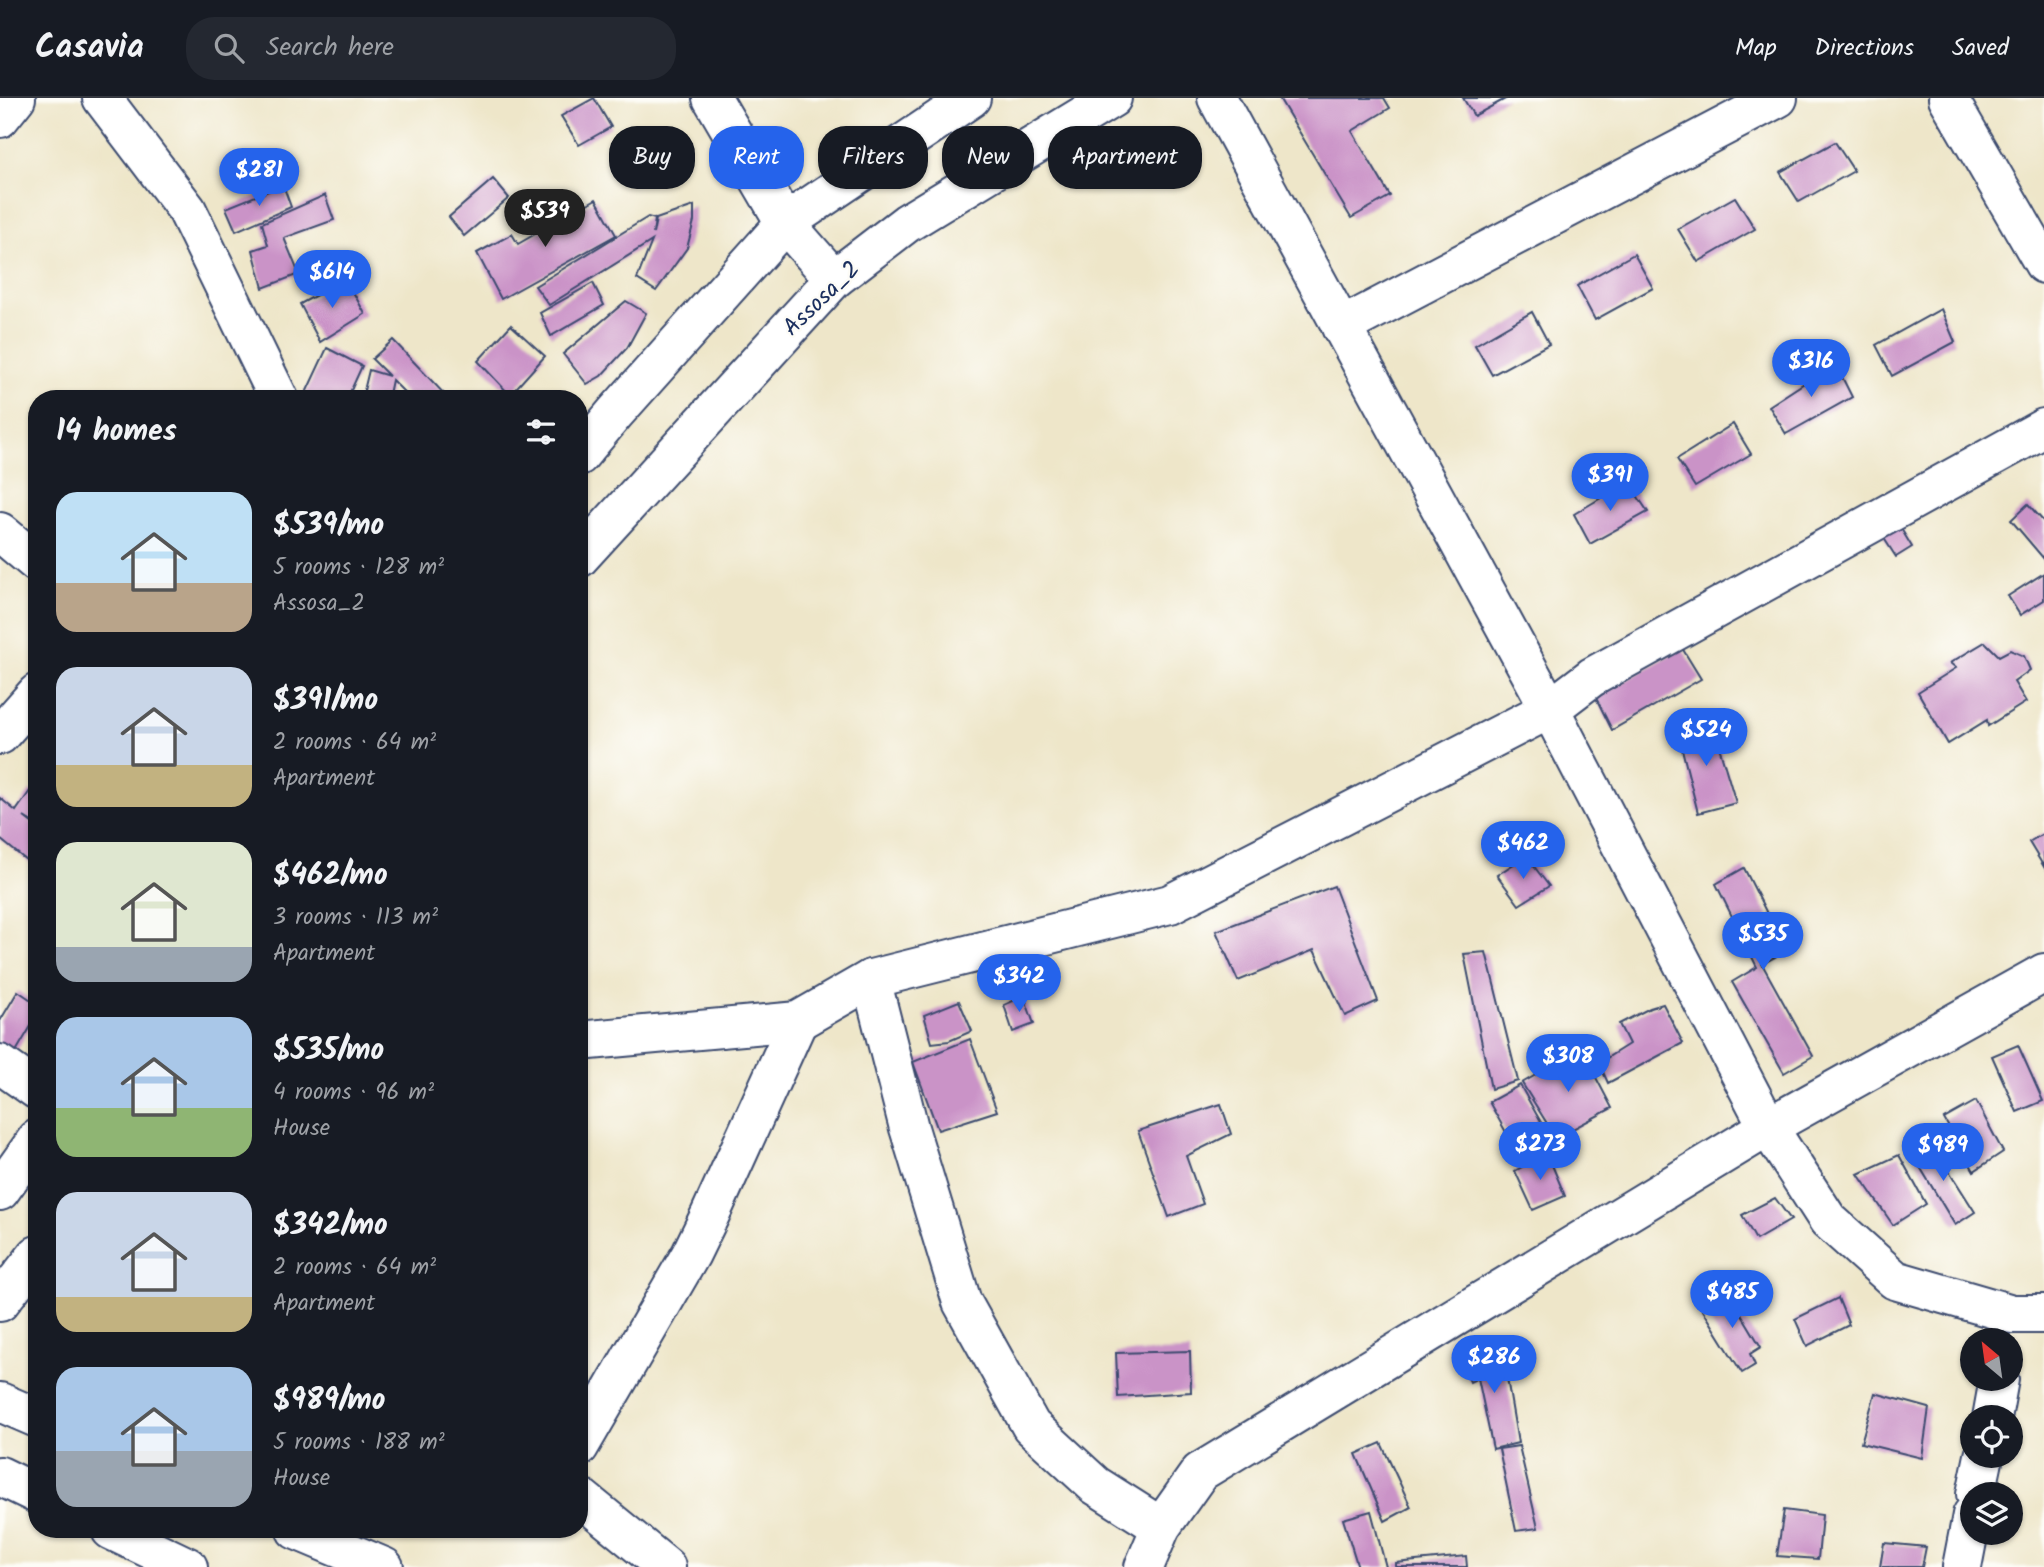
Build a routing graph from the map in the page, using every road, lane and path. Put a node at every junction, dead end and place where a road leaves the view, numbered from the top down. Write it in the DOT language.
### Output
graph roads {
  1 [pos="16,98"];
  2 [pos="102,98"];
  3 [pos="712,98"];
  4 [pos="971,98"];
  5 [pos="1112,98"];
  6 [pos="1217,98"];
  7 [pos="1778,98"];
  8 [pos="1948,98"];
  9 [pos="0,118"];
  10 [pos="785,223"];
  11 [pos="2044,264"];
  12 [pos="834,279"];
  13 [pos="1341,327"];
  14 [pos="275,390"];
  15 [pos="2044,428"];
  16 [pos="588,445"];
  17 [pos="0,532"];
  18 [pos="588,548"];
  19 [pos="28,555"];
  20 [pos="28,703"];
  21 [pos="1550,709"];
  22 [pos="0,735"];
  23 [pos="2044,973"];
  24 [pos="871,979"];
  25 [pos="798,1021"];
  26 [pos="588,1040"];
  27 [pos="0,1064"];
  28 [pos="28,1084"];
  29 [pos="1768,1127"];
  30 [pos="28,1152"];
  31 [pos="0,1191"];
  32 [pos="28,1266"];
  33 [pos="0,1302"];
  34 [pos="2021,1323"];
  35 [pos="0,1402"];
  36 [pos="28,1414"];
  37 [pos="588,1431"];
  38 [pos="0,1476"];
  39 [pos="28,1490"];
  40 [pos="588,1503"];
  41 [pos="1161,1527"];
  42 [pos="128,1538"];
  43 [pos="315,1538"];
  44 [pos="1966,1545"];
  45 [pos="188,1567"];
  46 [pos="384,1567"];
  47 [pos="666,1567"];
  48 [pos="1144,1567"];
  49 [pos="1962,1567"];
  1 -- 9 [label="main road"];
  2 -- 14 [label="main road"];
  3 -- 10 [label="main road"];
  4 -- 10 [label="main road"];
  5 -- 12 [label="main road, Assosa_2"];
  6 -- 13 [label="main road"];
  7 -- 13 [label="main road"];
  8 -- 11 [label="main road"];
  10 -- 12 [label="main road"];
  10 -- 16 [label="main road"];
  12 -- 18 [label="main road, Assosa_2"];
  13 -- 21 [label="main road"];
  15 -- 21 [label="main road"];
  17 -- 19 [label="main road"];
  20 -- 22 [label="main road"];
  21 -- 24 [label="main road"];
  21 -- 29 [label="main road"];
  23 -- 29 [label="main road"];
  24 -- 25 [label="main road"];
  24 -- 41 [label="main road"];
  25 -- 26 [label="main road"];
  25 -- 37 [label="main road"];
  27 -- 28 [label="main road"];
  29 -- 34 [label="main road"];
  29 -- 41 [label="main road"];
  30 -- 31 [label="main road"];
  32 -- 33 [label="main road"];
  35 -- 36 [label="main road"];
  38 -- 39 [label="main road"];
  40 -- 47 [label="main road"];
  41 -- 48 [label="main road"];
  42 -- 45 [label="main road"];
  43 -- 46 [label="main road"];
  44 -- 49 [label="main road"];
}
